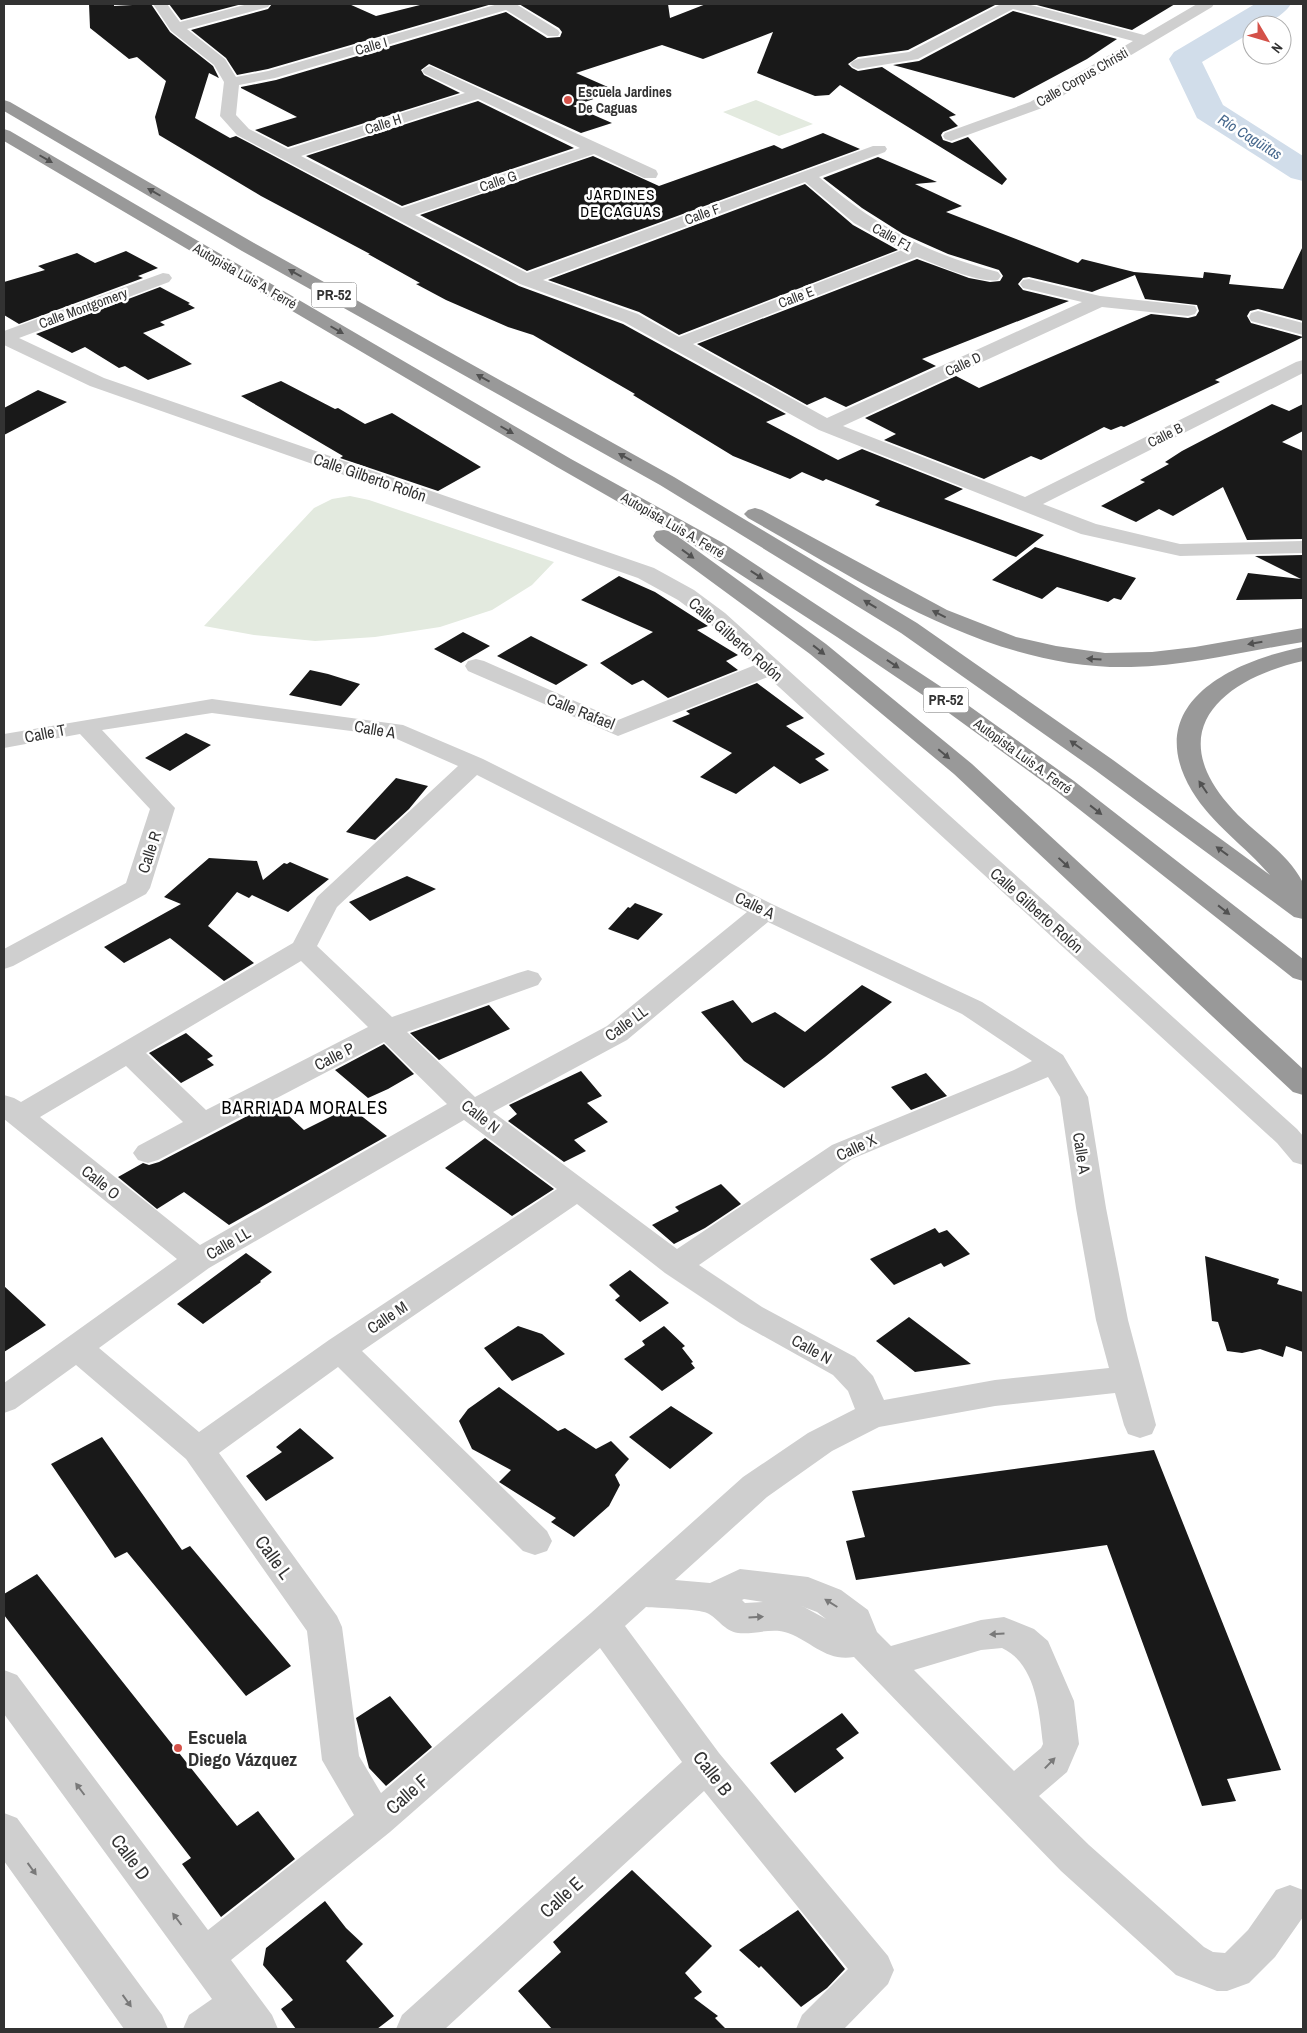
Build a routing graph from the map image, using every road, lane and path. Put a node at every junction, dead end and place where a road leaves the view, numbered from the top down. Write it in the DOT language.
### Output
graph roads {
  1 [pos="160,4"];
  2 [pos="263,4"];
  3 [pos="1011,4"];
  4 [pos="1207,4"];
  5 [pos="508,5"];
  6 [pos="176,28"];
  7 [pos="554,33"];
  8 [pos="1146,40"];
  9 [pos="858,64"];
  10 [pos="430,71"];
  11 [pos="232,82"];
  12 [pos="480,94"];
  13 [pos="4,105"];
  14 [pos="4,134"];
  15 [pos="951,136"];
  16 [pos="595,148"];
  17 [pos="878,149"];
  18 [pos="287,155"];
  19 [pos="650,174"];
  20 [pos="806,175"];
  21 [pos="401,214"];
  22 [pos="916,251"];
  23 [pos="992,276"];
  24 [pos="163,278"];
  25 [pos="526,280"];
  26 [pos="1029,284"];
  27 [pos="1100,301"];
  28 [pos="1188,310"];
  29 [pos="1258,317"];
  30 [pos="1303,329"];
  31 [pos="4,337"];
  32 [pos="677,344"];
  33 [pos="1303,366"];
  34 [pos="826,426"];
  35 [pos="564,463"];
  36 [pos="667,480"];
  37 [pos="1026,504"];
  38 [pos="1303,547"];
  39 [pos="1303,635"];
  40 [pos="1303,654"];
  41 [pos="476,666"];
  42 [pos="771,667"];
  43 [pos="85,726"];
  44 [pos="4,741"];
  45 [pos="474,764"];
  46 [pos="1303,903"];
  47 [pos="765,910"];
  48 [pos="1303,911"];
  49 [pos="303,948"];
  50 [pos="4,960"];
  51 [pos="1303,972"];
  52 [pos="528,979"];
  53 [pos="387,1029"];
  54 [pos="129,1053"];
  55 [pos="1053,1062"];
  56 [pos="1303,1085"];
  57 [pos="469,1108"];
  58 [pos="12,1111"];
  59 [pos="203,1124"];
  60 [pos="148,1153"];
  61 [pos="1303,1155"];
  62 [pos="578,1189"];
  63 [pos="198,1260"];
  64 [pos="676,1265"];
  65 [pos="76,1348"];
  66 [pos="340,1349"];
  67 [pos="1128,1379"];
  68 [pos="4,1400"];
  69 [pos="873,1415"];
  70 [pos="1140,1425"];
  71 [pos="198,1450"];
  72 [pos="535,1540"];
  73 [pos="639,1592"];
  74 [pos="603,1624"];
  75 [pos="872,1652"];
  76 [pos="4,1686"];
  77 [pos="706,1765"];
  78 [pos="1013,1795"];
  79 [pos="377,1820"];
  80 [pos="4,1830"];
  81 [pos="1290,1903"];
  82 [pos="205,1957"];
  83 [pos="249,2017"];
  84 [pos="148,2029"];
  85 [pos="203,2029"];
  86 [pos="416,2029"];
  87 [pos="816,2029"];
  1 -- 6 [label="street"];
  2 -- 6 [label="street"];
  3 -- 8 [label="street"];
  3 -- 9 [label="street"];
  4 -- 8 [label="street, Calle Corpus Christi"];
  5 -- 7 [label="street"];
  5 -- 11 [label="street, Calle I"];
  6 -- 11 [label="street"];
  8 -- 15 [label="street, Calle Corpus Christi"];
  10 -- 12 [label="street"];
  11 -- 18 [label="street"];
  12 -- 16 [label="street"];
  12 -- 18 [label="street, Calle H"];
  36 -- 13 [label="highway, Autopista Luis A. Ferré / PR-52, one-way"];
  14 -- 35 [label="highway, Autopista Luis A. Ferré / PR-52, one-way"];
  16 -- 19 [label="street"];
  16 -- 21 [label="street, Calle G"];
  17 -- 20 [label="street, Calle F"];
  18 -- 21 [label="street"];
  20 -- 22 [label="street, Calle F1"];
  20 -- 25 [label="street, Calle F"];
  21 -- 25 [label="street"];
  22 -- 23 [label="street, Calle F1"];
  22 -- 32 [label="street, Calle E"];
  24 -- 31 [label="street, Calle Montgomery"];
  25 -- 32 [label="street"];
  26 -- 27 [label="street"];
  27 -- 28 [label="street"];
  27 -- 34 [label="street, Calle D"];
  29 -- 30 [label="street"];
  31 -- 42 [label="street, Calle Gilberto Rolón"];
  32 -- 34 [label="street"];
  33 -- 37 [label="street, Calle B"];
  34 -- 37 [label="street"];
  35 -- 51 [label="highway, Autopista Luis A. Ferré / PR-52, one-way"];
  35 -- 56 [label="highway, one-way"];
  39 -- 36 [label="highway, one-way"];
  48 -- 36 [label="highway, Autopista Luis A. Ferré / PR-52, one-way"];
  37 -- 38 [label="street"];
  46 -- 40 [label="highway, one-way"];
  41 -- 42 [label="street, Calle Rafael"];
  42 -- 61 [label="street, Calle Gilberto Rolón"];
  43 -- 44 [label="street, Calle T"];
  43 -- 45 [label="street, Calle A"];
  43 -- 50 [label="street, Calle R"];
  45 -- 47 [label="street, Calle A"];
  45 -- 49 [label="street"];
  47 -- 55 [label="street, Calle A"];
  47 -- 57 [label="street, Calle LL"];
  49 -- 53 [label="street, Calle N"];
  49 -- 54 [label="street"];
  52 -- 53 [label="street, Calle P"];
  53 -- 57 [label="street, Calle N"];
  53 -- 59 [label="street, Calle P"];
  54 -- 58 [label="street"];
  54 -- 59 [label="street"];
  55 -- 64 [label="street, Calle X"];
  55 -- 67 [label="street, Calle A"];
  57 -- 62 [label="street, Calle N"];
  57 -- 63 [label="street, Calle LL"];
  58 -- 63 [label="street, Calle O"];
  59 -- 60 [label="street, Calle P"];
  62 -- 64 [label="street, Calle N"];
  62 -- 66 [label="street, Calle M"];
  63 -- 65 [label="street, Calle LL"];
  64 -- 69 [label="street, Calle N"];
  65 -- 68 [label="street, Calle LL"];
  65 -- 71 [label="street, Calle L"];
  66 -- 71 [label="street, Calle M"];
  66 -- 72 [label="street"];
  67 -- 69 [label="street, Calle F"];
  67 -- 70 [label="street, Calle A"];
  69 -- 73 [label="street, Calle F"];
  71 -- 79 [label="street, Calle L"];
  73 -- 74 [label="street, Calle F"];
  73 -- 75 [label="street"];
  74 -- 77 [label="street, Calle B"];
  74 -- 79 [label="street, Calle F"];
  75 -- 78 [label="street"];
  78 -- 75 [label="street, one-way"];
  82 -- 76 [label="street, Calle D, one-way"];
  77 -- 86 [label="street, Calle E"];
  77 -- 87 [label="street, Calle B"];
  78 -- 81 [label="street"];
  79 -- 82 [label="street, Calle F"];
  80 -- 84 [label="street, one-way"];
  82 -- 83 [label="street, Calle D"];
  83 -- 85 [label="street"];
}
